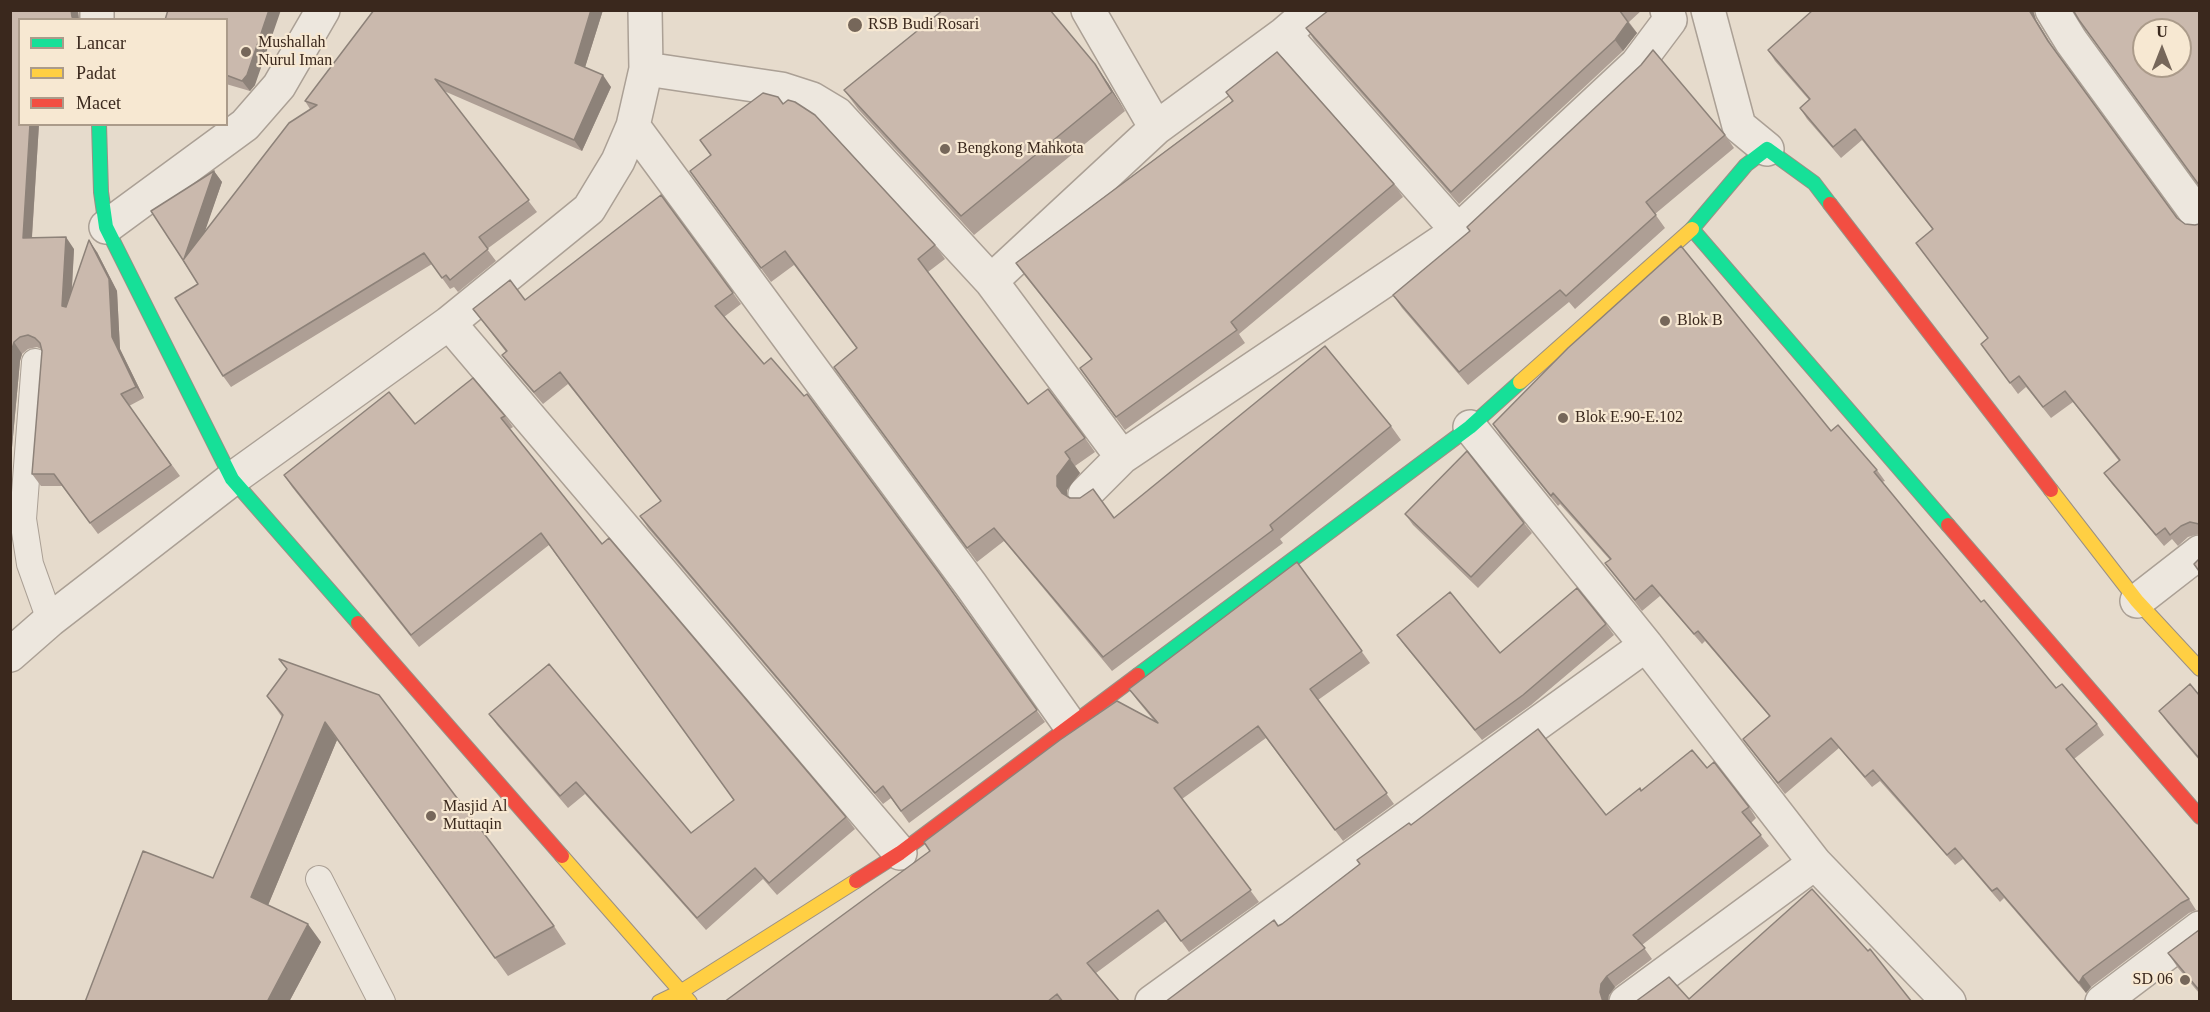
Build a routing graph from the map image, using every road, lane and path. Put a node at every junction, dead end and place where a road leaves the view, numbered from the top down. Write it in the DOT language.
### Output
graph roads {
  1 [pos="323,10"];
  2 [pos="645,10"];
  3 [pos="1088,10"];
  4 [pos="1312,10"];
  5 [pos="1667,10"];
  6 [pos="1708,10"];
  7 [pos="2052,10"];
  8 [pos="1284,34"];
  9 [pos="646,69"];
  10 [pos="99,126"];
  11 [pos="633,126"];
  12 [pos="1156,128"];
  13 [pos="1767,149"];
  14 [pos="2199,218"];
  15 [pos="106,227"];
  16 [pos="1692,229"];
  17 [pos="1458,231"];
  18 [pos="991,281"];
  19 [pos="449,323"];
  20 [pos="35,362"];
  21 [pos="1470,427"];
  22 [pos="1122,457"];
  23 [pos="232,479"];
  24 [pos="1085,494"];
  25 [pos="2199,552"];
  26 [pos="2137,601"];
  27 [pos="50,620"];
  28 [pos="1647,645"];
  29 [pos="10,655"];
  30 [pos="2199,669"];
  31 [pos="1070,725"];
  32 [pos="2199,817"];
  33 [pos="900,854"];
  34 [pos="1815,863"];
  35 [pos="319,879"];
  36 [pos="2199,927"];
  37 [pos="686,996"];
  38 [pos="382,1002"];
  39 [pos="659,1002"];
  40 [pos="1152,1002"];
  41 [pos="1626,1002"];
  42 [pos="1949,1002"];
  43 [pos="2102,1002"];
  1 -- 15 [label="street"];
  2 -- 9 [label="street"];
  3 -- 12 [label="street"];
  4 -- 8 [label="street"];
  5 -- 17 [label="street"];
  6 -- 13 [label="street"];
  7 -- 14 [label="street"];
  8 -- 12 [label="street"];
  8 -- 17 [label="street"];
  9 -- 11 [label="street"];
  9 -- 18 [label="street"];
  10 -- 15 [label="street"];
  11 -- 19 [label="street"];
  11 -- 31 [label="street"];
  12 -- 18 [label="street"];
  13 -- 16 [label="street"];
  13 -- 26 [label="street"];
  15 -- 23 [label="street"];
  16 -- 21 [label="street"];
  16 -- 32 [label="street"];
  17 -- 22 [label="street"];
  18 -- 22 [label="street"];
  19 -- 23 [label="street"];
  19 -- 33 [label="street"];
  20 -- 27 [label="lane"];
  21 -- 28 [label="street"];
  21 -- 31 [label="street"];
  22 -- 24 [label="street"];
  23 -- 27 [label="street"];
  23 -- 37 [label="street"];
  25 -- 26 [label="street"];
  26 -- 30 [label="street"];
  27 -- 29 [label="street"];
  28 -- 34 [label="street"];
  28 -- 40 [label="street"];
  31 -- 33 [label="street"];
  33 -- 37 [label="street"];
  34 -- 41 [label="street"];
  34 -- 42 [label="street"];
  35 -- 38 [label="lane"];
  36 -- 43 [label="street"];
  37 -- 39 [label="street"];
}
